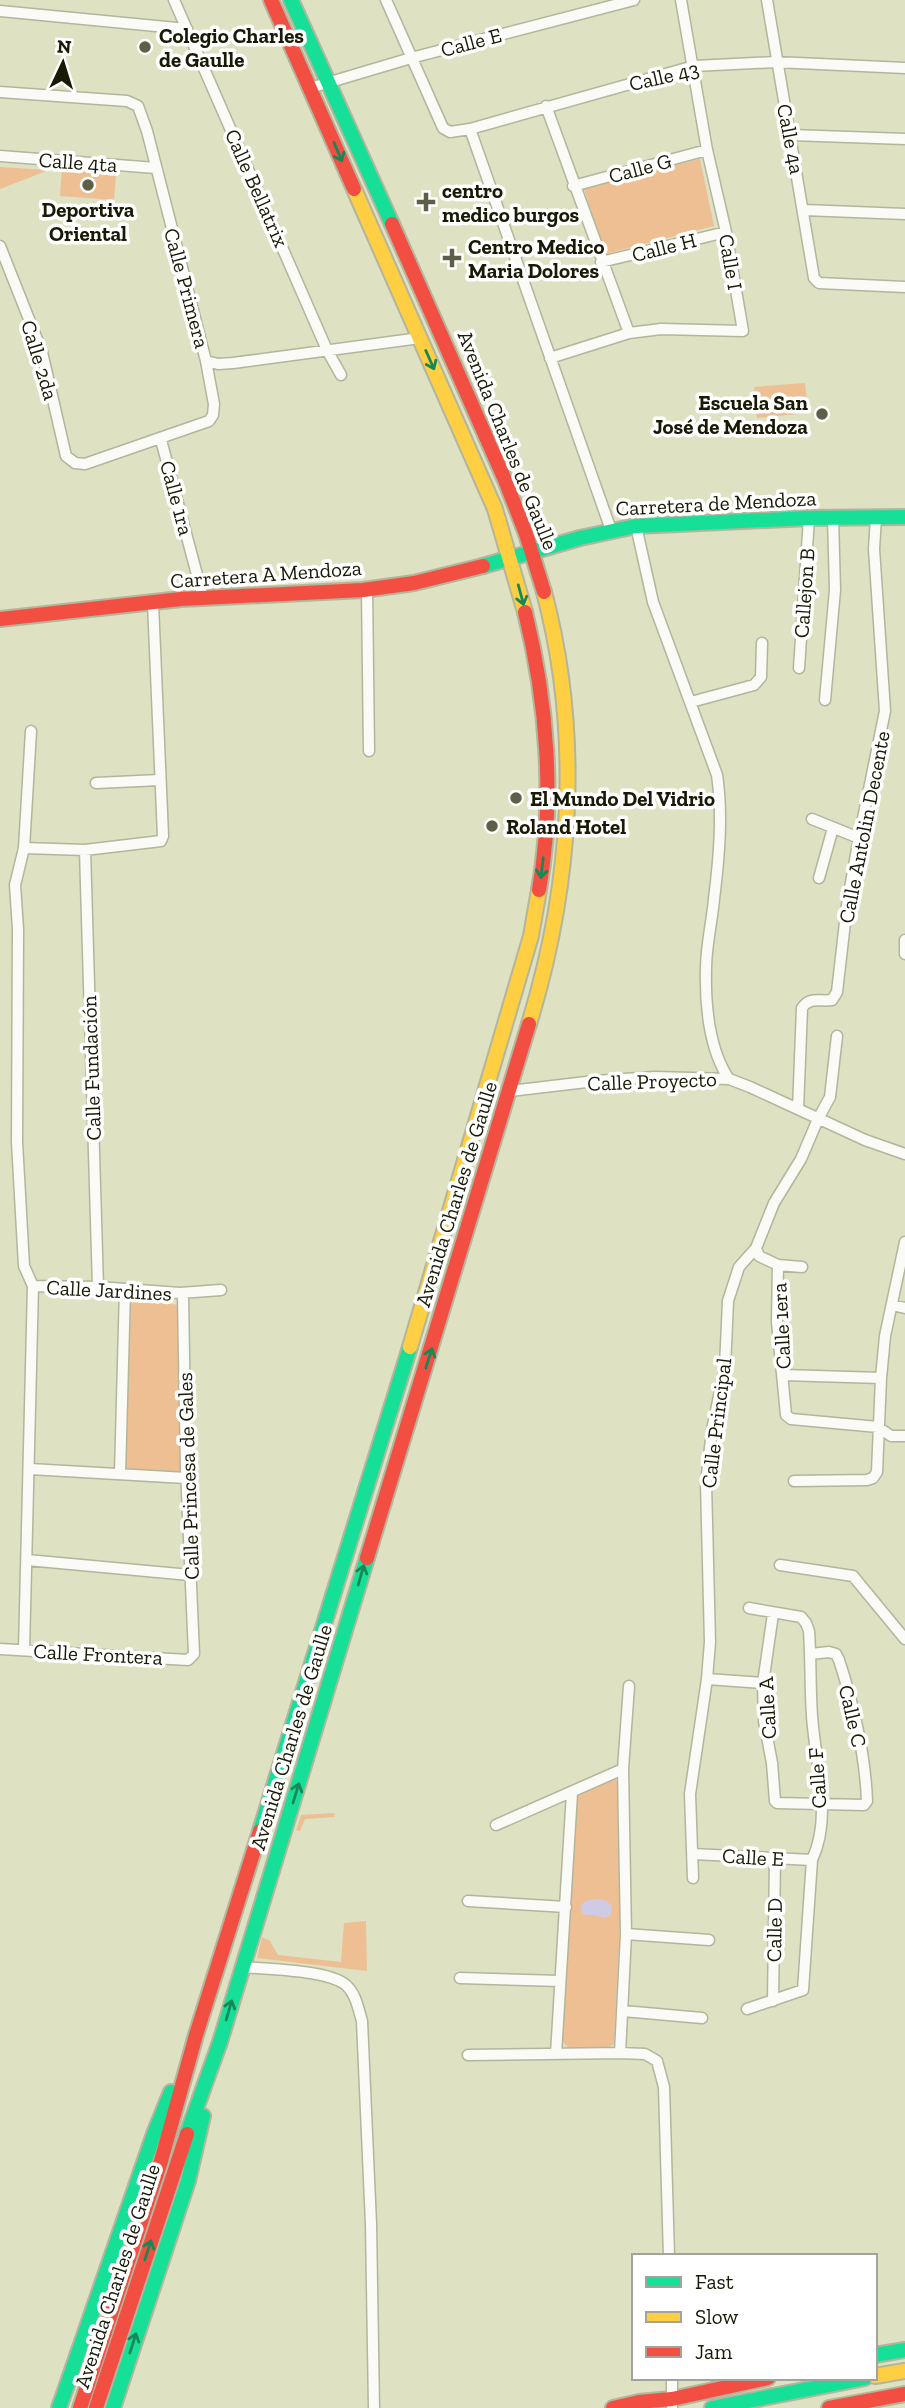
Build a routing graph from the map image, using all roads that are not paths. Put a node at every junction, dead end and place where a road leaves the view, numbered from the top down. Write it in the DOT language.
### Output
graph roads {
  1 [pos="174,0"];
  2 [pos="271,0"];
  3 [pos="291,0"];
  4 [pos="386,0"];
  5 [pos="584,0"];
  6 [pos="634,0"];
  7 [pos="681,0"];
  8 [pos="767,0"];
  9 [pos="0,11"];
  10 [pos="586,11"];
  11 [pos="187,29"];
  12 [pos="411,58"];
  13 [pos="776,62"];
  14 [pos="694,66"];
  15 [pos="905,68"];
  16 [pos="327,82"];
  17 [pos="310,88"];
  18 [pos="0,92"];
  19 [pos="546,106"];
  20 [pos="343,116"];
  21 [pos="325,121"];
  22 [pos="470,129"];
  23 [pos="791,135"];
  24 [pos="905,139"];
  25 [pos="707,150"];
  26 [pos="0,156"];
  27 [pos="156,167"];
  28 [pos="573,186"];
  29 [pos="804,210"];
  30 [pos="905,214"];
  31 [pos="726,232"];
  32 [pos="0,246"];
  33 [pos="601,262"];
  34 [pos="905,287"];
  35 [pos="629,333"];
  36 [pos="420,338"];
  37 [pos="327,350"];
  38 [pos="550,358"];
  39 [pos="206,361"];
  40 [pos="341,375"];
  41 [pos="161,440"];
  42 [pos="833,517"];
  43 [pos="876,517"];
  44 [pos="905,517"];
  45 [pos="810,518"];
  46 [pos="636,526"];
  47 [pos="611,530"];
  48 [pos="531,550"];
  49 [pos="511,556"];
  50 [pos="367,589"];
  51 [pos="203,597"];
  52 [pos="153,603"];
  53 [pos="0,619"];
  54 [pos="762,643"];
  55 [pos="799,668"];
  56 [pos="825,700"];
  57 [pos="691,702"];
  58 [pos="31,731"];
  59 [pos="369,751"];
  60 [pos="160,780"];
  61 [pos="96,783"];
  62 [pos="812,819"];
  63 [pos="833,828"];
  64 [pos="859,838"];
  65 [pos="23,848"];
  66 [pos="85,850"];
  67 [pos="819,877"];
  68 [pos="905,940"];
  69 [pos="905,954"];
  70 [pos="837,1036"];
  71 [pos="500,1048"];
  72 [pos="519,1054"];
  73 [pos="729,1079"];
  74 [pos="510,1091"];
  75 [pos="798,1109"];
  76 [pos="818,1119"];
  77 [pos="905,1154"];
  78 [pos="905,1242"];
  79 [pos="440,1243"];
  80 [pos="462,1248"];
  81 [pos="756,1248"];
  82 [pos="778,1265"];
  83 [pos="802,1268"];
  84 [pos="33,1286"];
  85 [pos="98,1287"];
  86 [pos="125,1289"];
  87 [pos="221,1290"];
  88 [pos="181,1295"];
  89 [pos="892,1306"];
  90 [pos="905,1308"];
  91 [pos="783,1375"];
  92 [pos="881,1378"];
  93 [pos="878,1427"];
  94 [pos="905,1436"];
  95 [pos="30,1469"];
  96 [pos="120,1474"];
  97 [pos="186,1478"];
  98 [pos="794,1481"];
  99 [pos="27,1560"];
  100 [pos="780,1565"];
  101 [pos="191,1575"];
  102 [pos="749,1608"];
  103 [pos="774,1614"];
  104 [pos="905,1639"];
  105 [pos="0,1649"];
  106 [pos="24,1650"];
  107 [pos="194,1654"];
  108 [pos="811,1654"];
  109 [pos="707,1679"];
  110 [pos="762,1683"];
  111 [pos="629,1686"];
  112 [pos="624,1769"];
  113 [pos="572,1793"];
  114 [pos="821,1804"];
  115 [pos="496,1825"];
  116 [pos="693,1854"];
  117 [pos="775,1858"];
  118 [pos="812,1860"];
  119 [pos="693,1878"];
  120 [pos="468,1901"];
  121 [pos="566,1907"];
  122 [pos="626,1934"];
  123 [pos="709,1940"];
  124 [pos="242,1967"];
  125 [pos="460,1978"];
  126 [pos="560,1981"];
  127 [pos="774,2001"];
  128 [pos="747,2009"];
  129 [pos="623,2011"];
  130 [pos="702,2018"];
  131 [pos="196,2035"];
  132 [pos="220,2042"];
  133 [pos="620,2053"];
  134 [pos="556,2054"];
  135 [pos="468,2055"];
  136 [pos="668,2254"];
  137 [pos="905,2350"];
  138 [pos="877,2355"];
  139 [pos="905,2371"];
  140 [pos="877,2376"];
  141 [pos="671,2380"];
  142 [pos="761,2380"];
  143 [pos="855,2380"];
  144 [pos="905,2394"];
  145 [pos="672,2404"];
  146 [pos="59,2408"];
  147 [pos="80,2408"];
  148 [pos="96,2408"];
  149 [pos="113,2408"];
  150 [pos="374,2408"];
  151 [pos="613,2408"];
  152 [pos="712,2408"];
  153 [pos="829,2408"];
  1 -- 11 [label="street, Calle Bellatrix"];
  2 -- 17 [label="main road, Avenida Charles de Gaulle"];
  3 -- 16 [label="main road, Avenida Charles de Gaulle"];
  4 -- 12 [label="street"];
  5 -- 10 [label="street"];
  6 -- 10 [label="street, Calle E"];
  7 -- 14 [label="street, Calle I"];
  8 -- 13 [label="street, Calle 4a"];
  9 -- 11 [label="street"];
  10 -- 12 [label="street, Calle E"];
  11 -- 37 [label="street, Calle Bellatrix"];
  12 -- 16 [label="street, Calle E"];
  12 -- 22 [label="street"];
  13 -- 14 [label="street, Calle 43"];
  13 -- 15 [label="street, Calle 43"];
  13 -- 23 [label="street, Calle 4a"];
  14 -- 19 [label="street, Calle 43"];
  14 -- 25 [label="street, Calle I"];
  16 -- 17 [label="street, Calle E"];
  16 -- 20 [label="main road, Avenida Charles de Gaulle"];
  17 -- 21 [label="main road, Avenida Charles de Gaulle"];
  18 -- 27 [label="street, Calle Primera"];
  19 -- 22 [label="street, Calle 43"];
  19 -- 28 [label="street"];
  20 -- 21 [label="main road"];
  20 -- 48 [label="main road, Avenida Charles de Gaulle"];
  21 -- 36 [label="main road, Avenida Charles de Gaulle, one-way"];
  22 -- 38 [label="street"];
  23 -- 24 [label="street"];
  23 -- 29 [label="street, Calle 4a"];
  25 -- 28 [label="street, Calle G"];
  25 -- 31 [label="street, Calle I"];
  26 -- 27 [label="street, Calle 4ta"];
  27 -- 39 [label="street, Calle Primera"];
  28 -- 33 [label="street"];
  29 -- 30 [label="street"];
  29 -- 34 [label="street, Calle 4a"];
  31 -- 33 [label="street, Calle H"];
  31 -- 35 [label="street, Calle I"];
  32 -- 41 [label="street, Calle 2da"];
  33 -- 35 [label="street"];
  35 -- 38 [label="street, Calle I"];
  36 -- 37 [label="street"];
  36 -- 49 [label="main road, Avenida Charles de Gaulle, one-way"];
  37 -- 39 [label="street"];
  37 -- 40 [label="street, Calle Bellatrix"];
  38 -- 47 [label="street"];
  39 -- 41 [label="street, Calle Primera"];
  41 -- 51 [label="street, Calle 1ra"];
  42 -- 43 [label="main road, Carretera de Mendoza"];
  42 -- 45 [label="main road, Carretera de Mendoza"];
  42 -- 56 [label="street"];
  43 -- 44 [label="main road, Carretera de Mendoza"];
  43 -- 64 [label="street, Calle Antolin Decente"];
  45 -- 46 [label="main road, Carretera de Mendoza"];
  45 -- 55 [label="street, Callejon B"];
  46 -- 47 [label="main road, Carretera de Mendoza"];
  46 -- 57 [label="street"];
  47 -- 48 [label="main road, Carretera de Mendoza"];
  48 -- 49 [label="main road, Carretera A Mendoza"];
  48 -- 72 [label="main road, Avenida Charles de Gaulle"];
  49 -- 50 [label="main road, Carretera A Mendoza"];
  49 -- 71 [label="main road, Avenida Charles de Gaulle, one-way"];
  50 -- 51 [label="main road, Carretera A Mendoza"];
  50 -- 59 [label="street"];
  51 -- 52 [label="main road, Carretera A Mendoza"];
  52 -- 53 [label="main road, Carretera A Mendoza"];
  52 -- 60 [label="street"];
  54 -- 57 [label="street"];
  57 -- 73 [label="street"];
  58 -- 65 [label="street"];
  60 -- 61 [label="street"];
  60 -- 66 [label="street"];
  62 -- 63 [label="street"];
  63 -- 64 [label="street"];
  63 -- 67 [label="street"];
  64 -- 75 [label="street, Calle Antolin Decente"];
  65 -- 66 [label="street"];
  65 -- 84 [label="street"];
  66 -- 85 [label="street, Calle Fundación"];
  68 -- 69 [label="street"];
  70 -- 76 [label="street, Calle Principal"];
  71 -- 72 [label="main road"];
  71 -- 79 [label="main road, Avenida Charles de Gaulle"];
  72 -- 74 [label="main road, Avenida Charles de Gaulle"];
  73 -- 74 [label="street, Calle Proyecto"];
  73 -- 75 [label="street, Calle Proyecto"];
  74 -- 80 [label="main road, Avenida Charles de Gaulle"];
  75 -- 76 [label="street, Calle Proyecto"];
  76 -- 77 [label="street, Calle Proyecto"];
  76 -- 81 [label="street, Calle Principal"];
  78 -- 89 [label="street"];
  79 -- 80 [label="main road"];
  79 -- 131 [label="main road, Avenida Charles de Gaulle"];
  124 -- 80 [label="main road, Avenida Charles de Gaulle, one-way"];
  81 -- 82 [label="street, Calle 1era"];
  81 -- 109 [label="street, Calle Principal"];
  82 -- 83 [label="street"];
  82 -- 91 [label="street, Calle 1era"];
  84 -- 85 [label="street, Calle Jardines"];
  84 -- 95 [label="street"];
  85 -- 86 [label="street, Calle Jardines"];
  86 -- 88 [label="street, Calle Jardines"];
  86 -- 96 [label="street"];
  87 -- 88 [label="street, Calle Jardines"];
  88 -- 97 [label="street, Calle Princesa de Gales"];
  89 -- 90 [label="street"];
  89 -- 92 [label="street"];
  91 -- 92 [label="street"];
  91 -- 93 [label="street, Calle 1era"];
  92 -- 93 [label="street"];
  93 -- 94 [label="street"];
  93 -- 98 [label="street"];
  95 -- 96 [label="street"];
  95 -- 99 [label="street"];
  96 -- 97 [label="street"];
  97 -- 101 [label="street, Calle Princesa de Gales"];
  99 -- 101 [label="street"];
  99 -- 106 [label="street"];
  100 -- 104 [label="street"];
  101 -- 107 [label="street, Calle Princesa de Gales"];
  102 -- 103 [label="street, Calle F"];
  103 -- 108 [label="street, Calle F"];
  103 -- 110 [label="street, Calle A"];
  105 -- 106 [label="street, Calle Frontera"];
  106 -- 107 [label="street, Calle Frontera"];
  108 -- 114 [label="street, Calle F"];
  108 -- 114 [label="street, Calle C"];
  109 -- 110 [label="street"];
  109 -- 116 [label="street, Calle Principal"];
  110 -- 114 [label="street, Calle A"];
  111 -- 112 [label="street"];
  112 -- 113 [label="street"];
  112 -- 122 [label="street"];
  113 -- 115 [label="street"];
  113 -- 121 [label="street"];
  114 -- 118 [label="street, Calle F"];
  116 -- 117 [label="street, Calle E"];
  116 -- 119 [label="street, Calle Principal"];
  117 -- 118 [label="street, Calle E"];
  117 -- 127 [label="street, Calle D"];
  118 -- 127 [label="street, Calle F"];
  120 -- 121 [label="street"];
  121 -- 126 [label="street"];
  122 -- 123 [label="street"];
  122 -- 129 [label="street"];
  132 -- 124 [label="main road, Avenida Charles de Gaulle, one-way"];
  124 -- 150 [label="street"];
  125 -- 126 [label="street"];
  126 -- 134 [label="street"];
  127 -- 128 [label="street"];
  129 -- 130 [label="street"];
  129 -- 133 [label="street"];
  131 -- 146 [label="main road"];
  131 -- 147 [label="main road, Avenida Charles de Gaulle"];
  148 -- 132 [label="main road, Avenida Charles de Gaulle, one-way"];
  149 -- 132 [label="main road, one-way"];
  133 -- 134 [label="street"];
  133 -- 136 [label="street"];
  134 -- 135 [label="street"];
  137 -- 138 [label="main road"];
  139 -- 140 [label="main road"];
  141 -- 145 [label="street"];
  142 -- 145 [label="main road"];
  143 -- 152 [label="main road"];
  144 -- 153 [label="main road"];
  145 -- 151 [label="main road"];
}
